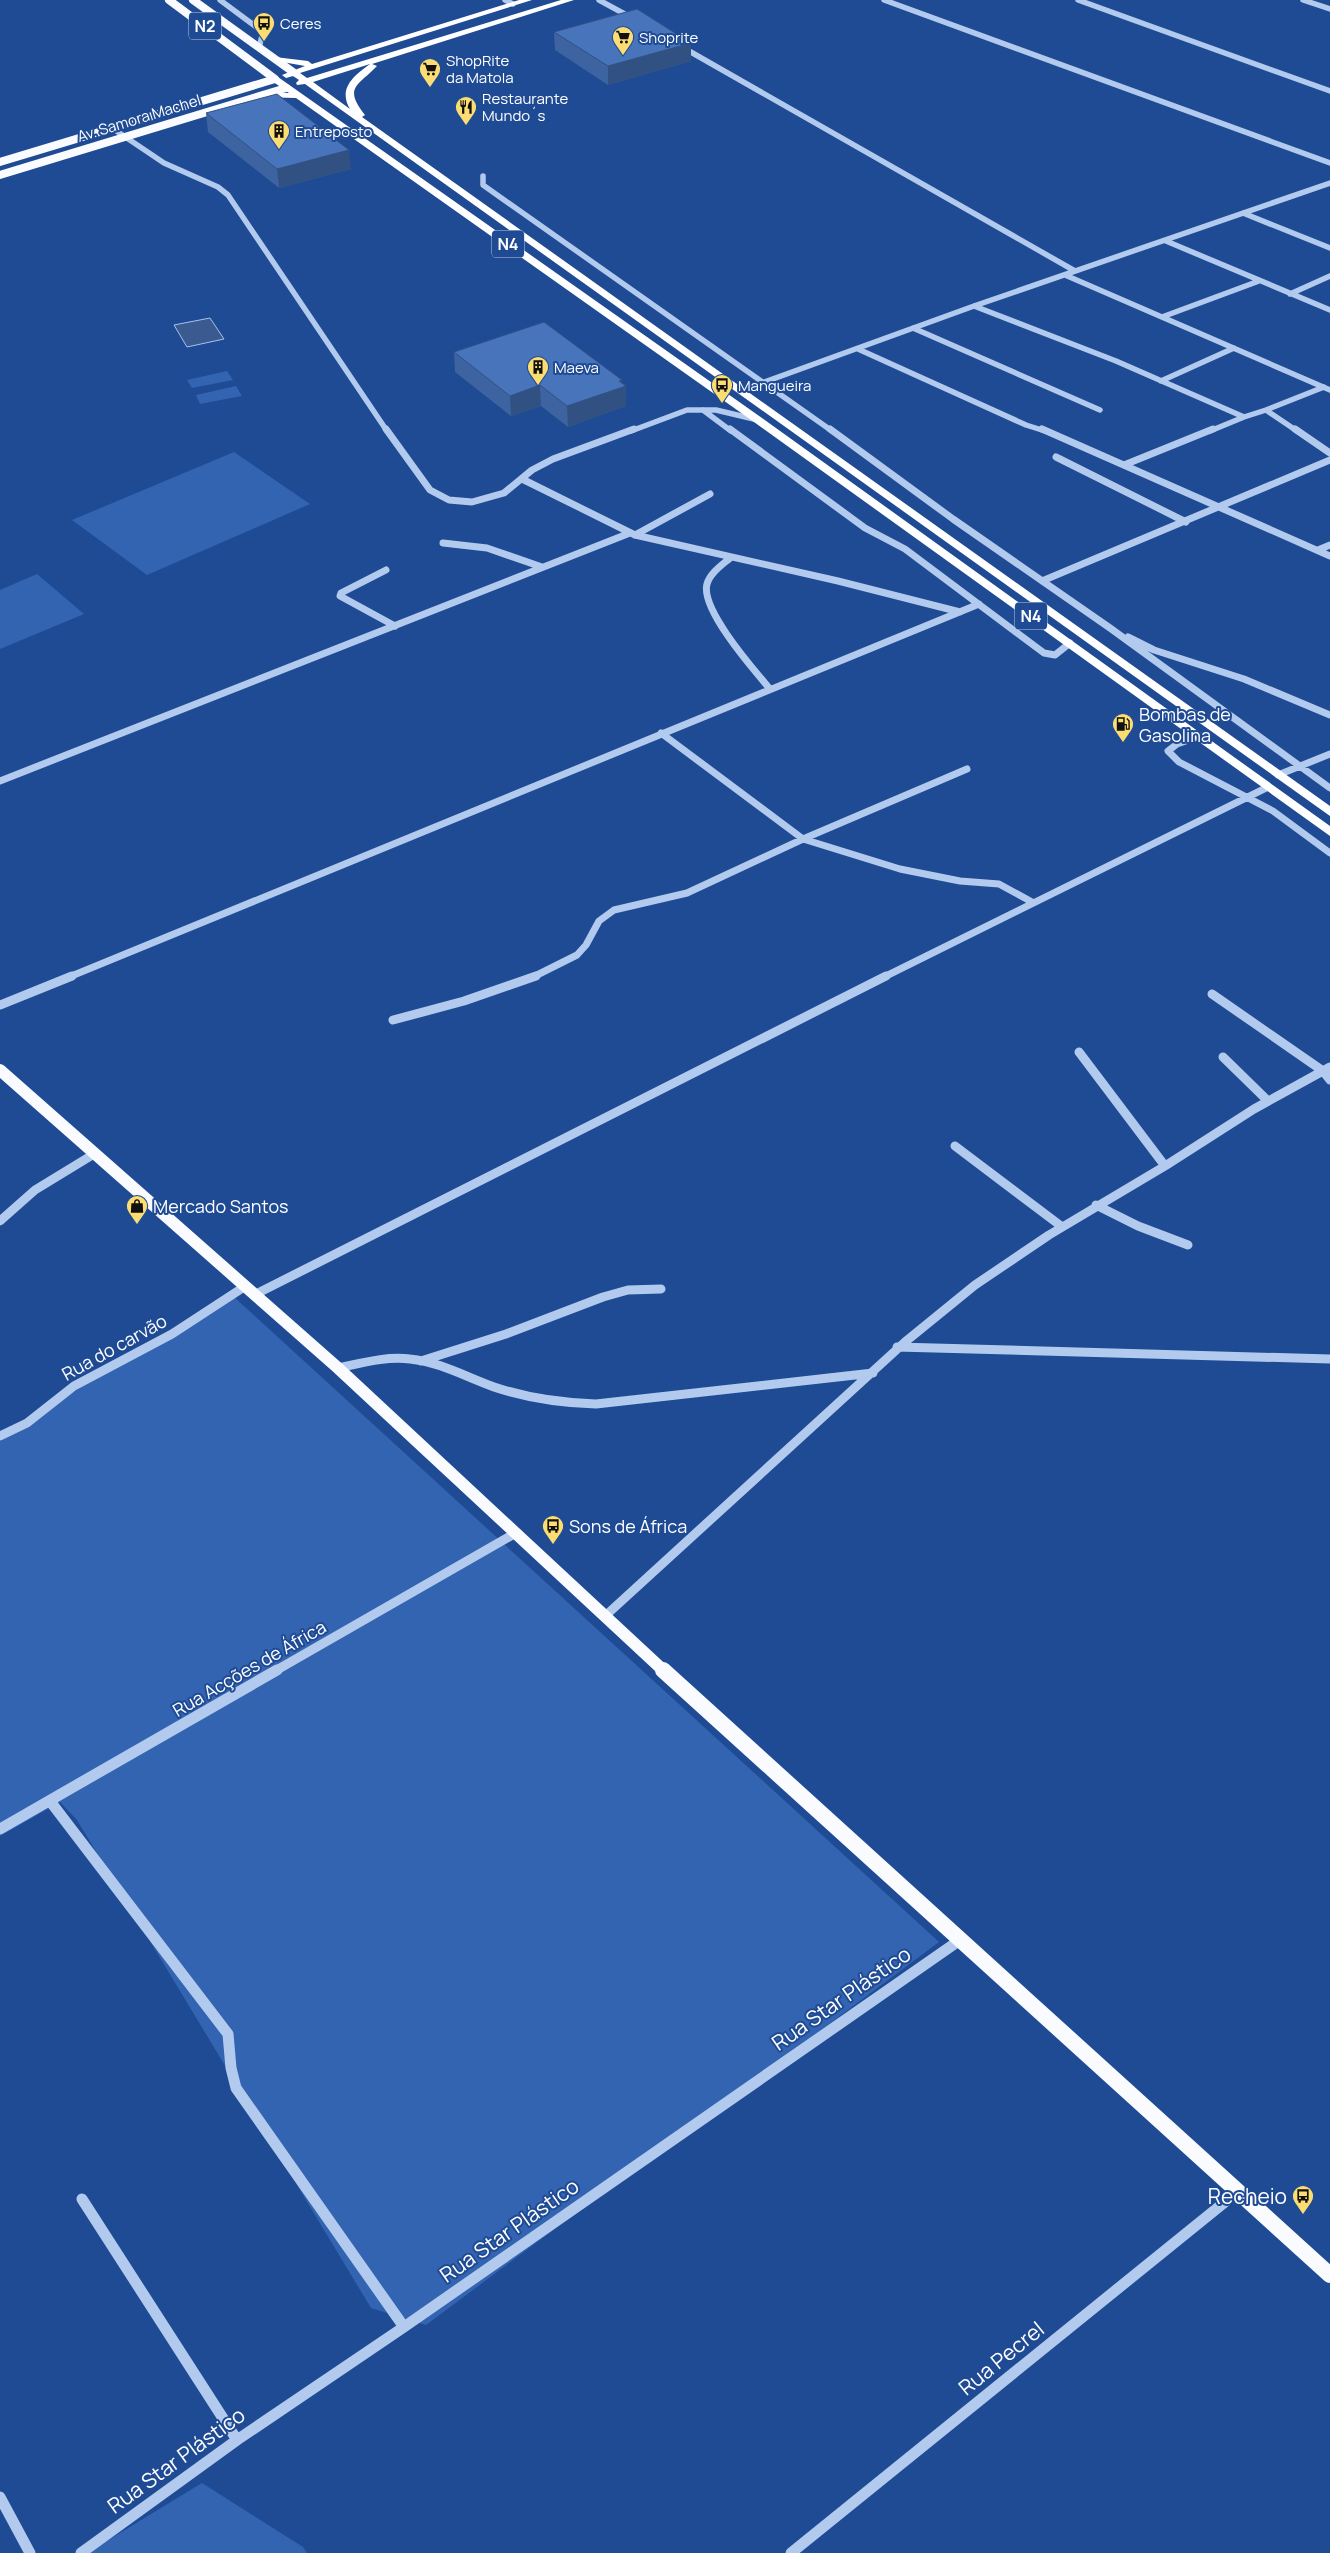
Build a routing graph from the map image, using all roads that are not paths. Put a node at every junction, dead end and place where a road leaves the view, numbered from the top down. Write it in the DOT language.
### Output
graph roads {
  1 [pos="169,0"];
  2 [pos="193,0"];
  3 [pos="220,0"];
  4 [pos="528,0"];
  5 [pos="570,0"];
  6 [pos="599,0"];
  7 [pos="884,0"];
  8 [pos="1078,0"];
  9 [pos="1303,0"];
  10 [pos="509,2"];
  11 [pos="1330,9"];
  12 [pos="639,23"];
  13 [pos="673,42"];
  14 [pos="259,48"];
  15 [pos="399,52"];
  16 [pos="275,60"];
  17 [pos="324,62"];
  18 [pos="254,63"];
  19 [pos="292,72"];
  20 [pos="275,79"];
  21 [pos="305,81"];
  22 [pos="247,87"];
  23 [pos="286,88"];
  24 [pos="1330,91"];
  25 [pos="261,95"];
  26 [pos="300,97"];
  27 [pos="112,128"];
  28 [pos="383,136"];
  29 [pos="126,137"];
  30 [pos="0,162"];
  31 [pos="1330,163"];
  32 [pos="0,175"];
  33 [pos="483,176"];
  34 [pos="1330,183"];
  35 [pos="1243,213"];
  36 [pos="1166,241"];
  37 [pos="1330,248"];
  38 [pos="1076,271"];
  39 [pos="1065,275"];
  40 [pos="1330,276"];
  41 [pos="1258,281"];
  42 [pos="1290,294"];
  43 [pos="974,306"];
  44 [pos="1330,310"];
  45 [pos="1162,317"];
  46 [pos="913,328"];
  47 [pos="1234,348"];
  48 [pos="858,349"];
  49 [pos="1161,380"];
  50 [pos="762,383"];
  51 [pos="1327,388"];
  52 [pos="701,409"];
  53 [pos="1100,410"];
  54 [pos="1266,410"];
  55 [pos="1244,417"];
  56 [pos="758,420"];
  57 [pos="1330,454"];
  58 [pos="1056,457"];
  59 [pos="1328,462"];
  60 [pos="1124,465"];
  61 [pos="522,479"];
  62 [pos="710,494"];
  63 [pos="1220,508"];
  64 [pos="1186,522"];
  65 [pos="632,534"];
  66 [pos="443,543"];
  67 [pos="1330,544"];
  68 [pos="1318,550"];
  69 [pos="1330,556"];
  70 [pos="730,558"];
  71 [pos="542,567"];
  72 [pos="386,570"];
  73 [pos="1042,581"];
  74 [pos="979,604"];
  75 [pos="960,612"];
  76 [pos="394,626"];
  77 [pos="1110,628"];
  78 [pos="1070,644"];
  79 [pos="770,689"];
  80 [pos="1330,715"];
  81 [pos="661,734"];
  82 [pos="1200,736"];
  83 [pos="1330,754"];
  84 [pos="1301,768"];
  85 [pos="967,770"];
  86 [pos="1278,775"];
  87 [pos="0,781"];
  88 [pos="1266,788"];
  89 [pos="1330,788"];
  90 [pos="1247,797"];
  91 [pos="1330,812"];
  92 [pos="1330,832"];
  93 [pos="803,839"];
  94 [pos="1330,852"];
  95 [pos="1032,902"];
  96 [pos="1212,994"];
  97 [pos="0,1005"];
  98 [pos="393,1020"];
  99 [pos="1079,1052"];
  100 [pos="1223,1057"];
  101 [pos="1326,1069"];
  102 [pos="0,1070"];
  103 [pos="1330,1080"];
  104 [pos="1268,1101"];
  105 [pos="955,1146"];
  106 [pos="94,1154"];
  107 [pos="1165,1166"];
  108 [pos="1096,1205"];
  109 [pos="0,1221"];
  110 [pos="1061,1226"];
  111 [pos="1188,1245"];
  112 [pos="661,1289"];
  113 [pos="249,1291"];
  114 [pos="897,1348"];
  115 [pos="1330,1359"];
  116 [pos="420,1361"];
  117 [pos="338,1368"];
  118 [pos="873,1373"];
  119 [pos="0,1436"];
  120 [pos="514,1534"];
  121 [pos="604,1617"];
  122 [pos="50,1801"];
  123 [pos="0,1829"];
  124 [pos="960,1940"];
  125 [pos="1236,2193"];
  126 [pos="82,2199"];
  127 [pos="1330,2276"];
  128 [pos="404,2327"];
  129 [pos="236,2440"];
  130 [pos="0,2497"];
  131 [pos="30,2553"];
  132 [pos="81,2553"];
  133 [pos="791,2553"];
  1 -- 18 [label="main road, N2"];
  2 -- 14 [label="main road, N2"];
  3 -- 14 [label="street"];
  4 -- 10 [label="highway"];
  5 -- 15 [label="highway"];
  6 -- 12 [label="street"];
  7 -- 31 [label="street"];
  8 -- 24 [label="street"];
  9 -- 11 [label="street"];
  10 -- 17 [label="highway"];
  13 -- 38 [label="street"];
  14 -- 16 [label="main road, N2"];
  15 -- 21 [label="highway"];
  15 -- 28 [label="highway"];
  16 -- 17 [label="highway"];
  16 -- 19 [label="main road, N2"];
  17 -- 19 [label="highway"];
  18 -- 20 [label="main road, N2"];
  18 -- 22 [label="main road"];
  19 -- 20 [label="highway"];
  19 -- 21 [label="highway, N4"];
  20 -- 22 [label="main road, Av. Samora Machel"];
  20 -- 23 [label="highway, N4"];
  21 -- 23 [label="highway"];
  21 -- 28 [label="highway, N4"];
  22 -- 27 [label="main road, Av. Samora Machel"];
  23 -- 25 [label="main road, Av. Samora Machel"];
  23 -- 26 [label="highway, N4"];
  25 -- 26 [label="highway"];
  25 -- 29 [label="main road, Av. Samora Machel"];
  26 -- 56 [label="highway, N4"];
  27 -- 29 [label="street"];
  27 -- 30 [label="main road, Av. Samora Machel"];
  28 -- 86 [label="highway, N4"];
  29 -- 32 [label="main road, Av. Samora Machel"];
  29 -- 61 [label="street"];
  33 -- 50 [label="street"];
  34 -- 35 [label="street"];
  35 -- 36 [label="street"];
  35 -- 37 [label="street"];
  36 -- 38 [label="street"];
  36 -- 41 [label="street"];
  38 -- 39 [label="street"];
  39 -- 43 [label="street"];
  39 -- 45 [label="street"];
  40 -- 42 [label="street"];
  41 -- 42 [label="street"];
  41 -- 45 [label="street"];
  42 -- 44 [label="street"];
  43 -- 46 [label="street"];
  43 -- 49 [label="street"];
  45 -- 47 [label="street"];
  46 -- 48 [label="street"];
  46 -- 53 [label="street"];
  47 -- 49 [label="street"];
  47 -- 51 [label="street"];
  48 -- 50 [label="street"];
  48 -- 60 [label="street"];
  49 -- 55 [label="street"];
  50 -- 73 [label="street"];
  51 -- 54 [label="street"];
  52 -- 56 [label="street"];
  52 -- 61 [label="street"];
  52 -- 74 [label="street"];
  54 -- 55 [label="street"];
  54 -- 57 [label="street"];
  55 -- 60 [label="street"];
  56 -- 78 [label="highway, N4"];
  58 -- 64 [label="street"];
  59 -- 63 [label="street"];
  60 -- 63 [label="street"];
  61 -- 65 [label="street"];
  62 -- 65 [label="street"];
  63 -- 64 [label="street"];
  63 -- 68 [label="street"];
  64 -- 73 [label="street"];
  65 -- 70 [label="street"];
  65 -- 71 [label="street"];
  66 -- 71 [label="street"];
  67 -- 68 [label="street"];
  68 -- 69 [label="street"];
  70 -- 75 [label="street"];
  70 -- 79 [label="street"];
  71 -- 76 [label="street"];
  72 -- 76 [label="street"];
  73 -- 77 [label="street"];
  74 -- 75 [label="street"];
  74 -- 78 [label="street"];
  75 -- 79 [label="street"];
  76 -- 87 [label="street"];
  77 -- 80 [label="street"];
  77 -- 84 [label="street"];
  78 -- 82 [label="highway, N4"];
  79 -- 81 [label="street"];
  81 -- 93 [label="street"];
  81 -- 97 [label="street"];
  82 -- 88 [label="highway, N4"];
  82 -- 90 [label="street"];
  83 -- 84 [label="street"];
  84 -- 86 [label="street"];
  84 -- 89 [label="street"];
  85 -- 93 [label="street"];
  86 -- 91 [label="highway, N4"];
  88 -- 90 [label="street, Rua do carvão"];
  88 -- 92 [label="highway, N4"];
  90 -- 94 [label="street"];
  90 -- 95 [label="street, Rua do carvão"];
  93 -- 95 [label="street"];
  93 -- 98 [label="street"];
  95 -- 113 [label="street, Rua do carvão"];
  96 -- 101 [label="street"];
  99 -- 107 [label="street"];
  100 -- 104 [label="street"];
  101 -- 103 [label="street"];
  101 -- 104 [label="street"];
  102 -- 106 [label="main road"];
  104 -- 107 [label="street"];
  105 -- 110 [label="street"];
  106 -- 109 [label="street"];
  106 -- 113 [label="main road"];
  107 -- 108 [label="street"];
  108 -- 110 [label="street"];
  108 -- 111 [label="street"];
  110 -- 114 [label="street"];
  112 -- 116 [label="street"];
  113 -- 117 [label="main road"];
  113 -- 119 [label="street, Rua do carvão"];
  114 -- 115 [label="street"];
  114 -- 118 [label="street"];
  116 -- 117 [label="street"];
  116 -- 118 [label="street"];
  117 -- 120 [label="main road"];
  118 -- 121 [label="street"];
  120 -- 121 [label="main road"];
  120 -- 122 [label="street, Rua Acções de África"];
  121 -- 124 [label="main road"];
  122 -- 123 [label="street, Rua Acções de África"];
  122 -- 128 [label="street"];
  124 -- 125 [label="main road"];
  124 -- 128 [label="street, Rua Star Plástico"];
  125 -- 127 [label="main road"];
  125 -- 133 [label="street, Rua Pecrel"];
  126 -- 129 [label="street"];
  128 -- 129 [label="street, Rua Star Plástico"];
  129 -- 132 [label="street, Rua Star Plástico"];
  130 -- 131 [label="street"];
}
